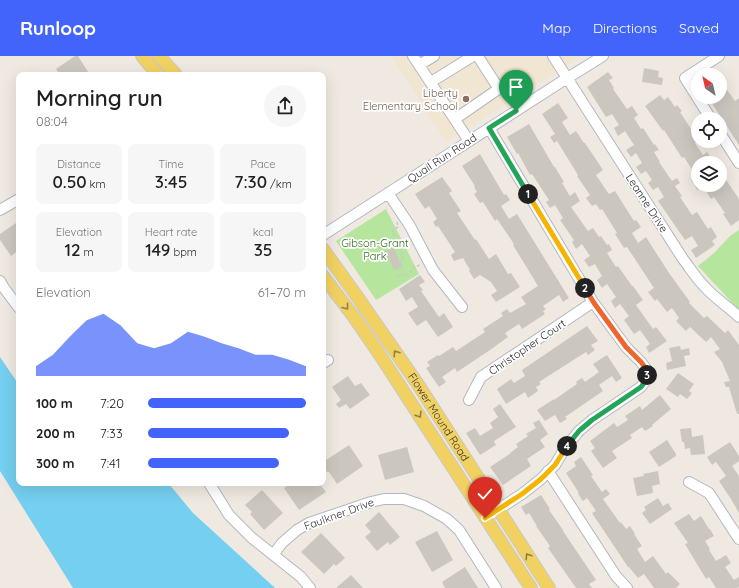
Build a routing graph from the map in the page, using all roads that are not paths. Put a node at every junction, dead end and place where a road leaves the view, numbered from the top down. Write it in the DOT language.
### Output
graph roads {
  1 [pos="142,56"];
  2 [pos="159,56"];
  3 [pos="413,56"];
  4 [pos="434,56"];
  5 [pos="473,56"];
  6 [pos="477,56"];
  7 [pos="553,56"];
  8 [pos="603,56"];
  9 [pos="719,56"];
  10 [pos="419,65"];
  11 [pos="155,72"];
  12 [pos="173,72"];
  13 [pos="566,78"];
  14 [pos="430,82"];
  15 [pos="707,112"];
  16 [pos="455,118"];
  17 [pos="489,128"];
  18 [pos="469,141"];
  19 [pos="727,144"];
  20 [pos="739,163"];
  21 [pos="388,193"];
  22 [pos="16,201"];
  23 [pos="0,210"];
  24 [pos="326,233"];
  25 [pos="326,253"];
  26 [pos="326,280"];
  27 [pos="0,281"];
  28 [pos="593,302"];
  29 [pos="16,304"];
  30 [pos="462,307"];
  31 [pos="739,317"];
  32 [pos="469,400"];
  33 [pos="548,471"];
  34 [pos="690,482"];
  35 [pos="211,486"];
  36 [pos="498,510"];
  37 [pos="485,518"];
  38 [pos="739,539"];
  39 [pos="273,555"];
  40 [pos="310,588"];
  41 [pos="496,588"];
  42 [pos="530,588"];
  43 [pos="549,588"];
  44 [pos="627,588"];
  1 -- 11 [label="main road"];
  2 -- 12 [label="main road"];
  3 -- 10 [label="street"];
  4 -- 10 [label="street"];
  5 -- 14 [label="street"];
  6 -- 16 [label="street"];
  7 -- 13 [label="street, Leanne Drive"];
  8 -- 13 [label="street, Quail Run Road"];
  9 -- 15 [label="street"];
  10 -- 14 [label="street"];
  13 -- 17 [label="street, Quail Run Road"];
  13 -- 31 [label="street, Leanne Drive"];
  14 -- 16 [label="street"];
  16 -- 18 [label="street"];
  17 -- 18 [label="street, Quail Run Road"];
  17 -- 28 [label="street"];
  18 -- 21 [label="street, Quail Run Road"];
  19 -- 20 [label="street"];
  21 -- 24 [label="street, Quail Run Road"];
  21 -- 30 [label="street"];
  22 -- 23 [label="street"];
  36 -- 25 [label="main road, Flower Mound Road, one-way"];
  26 -- 37 [label="main road, Flower Mound Road, one-way"];
  27 -- 29 [label="street"];
  28 -- 32 [label="street, Christopher Court"];
  28 -- 33 [label="street"];
  33 -- 36 [label="street"];
  33 -- 44 [label="street"];
  34 -- 38 [label="street"];
  35 -- 39 [label="street"];
  36 -- 37 [label="street"];
  43 -- 36 [label="main road, Flower Mound Road, one-way"];
  37 -- 42 [label="main road, Flower Mound Road"];
  39 -- 40 [label="street"];
  39 -- 41 [label="street, Faulkner Drive"];
}
